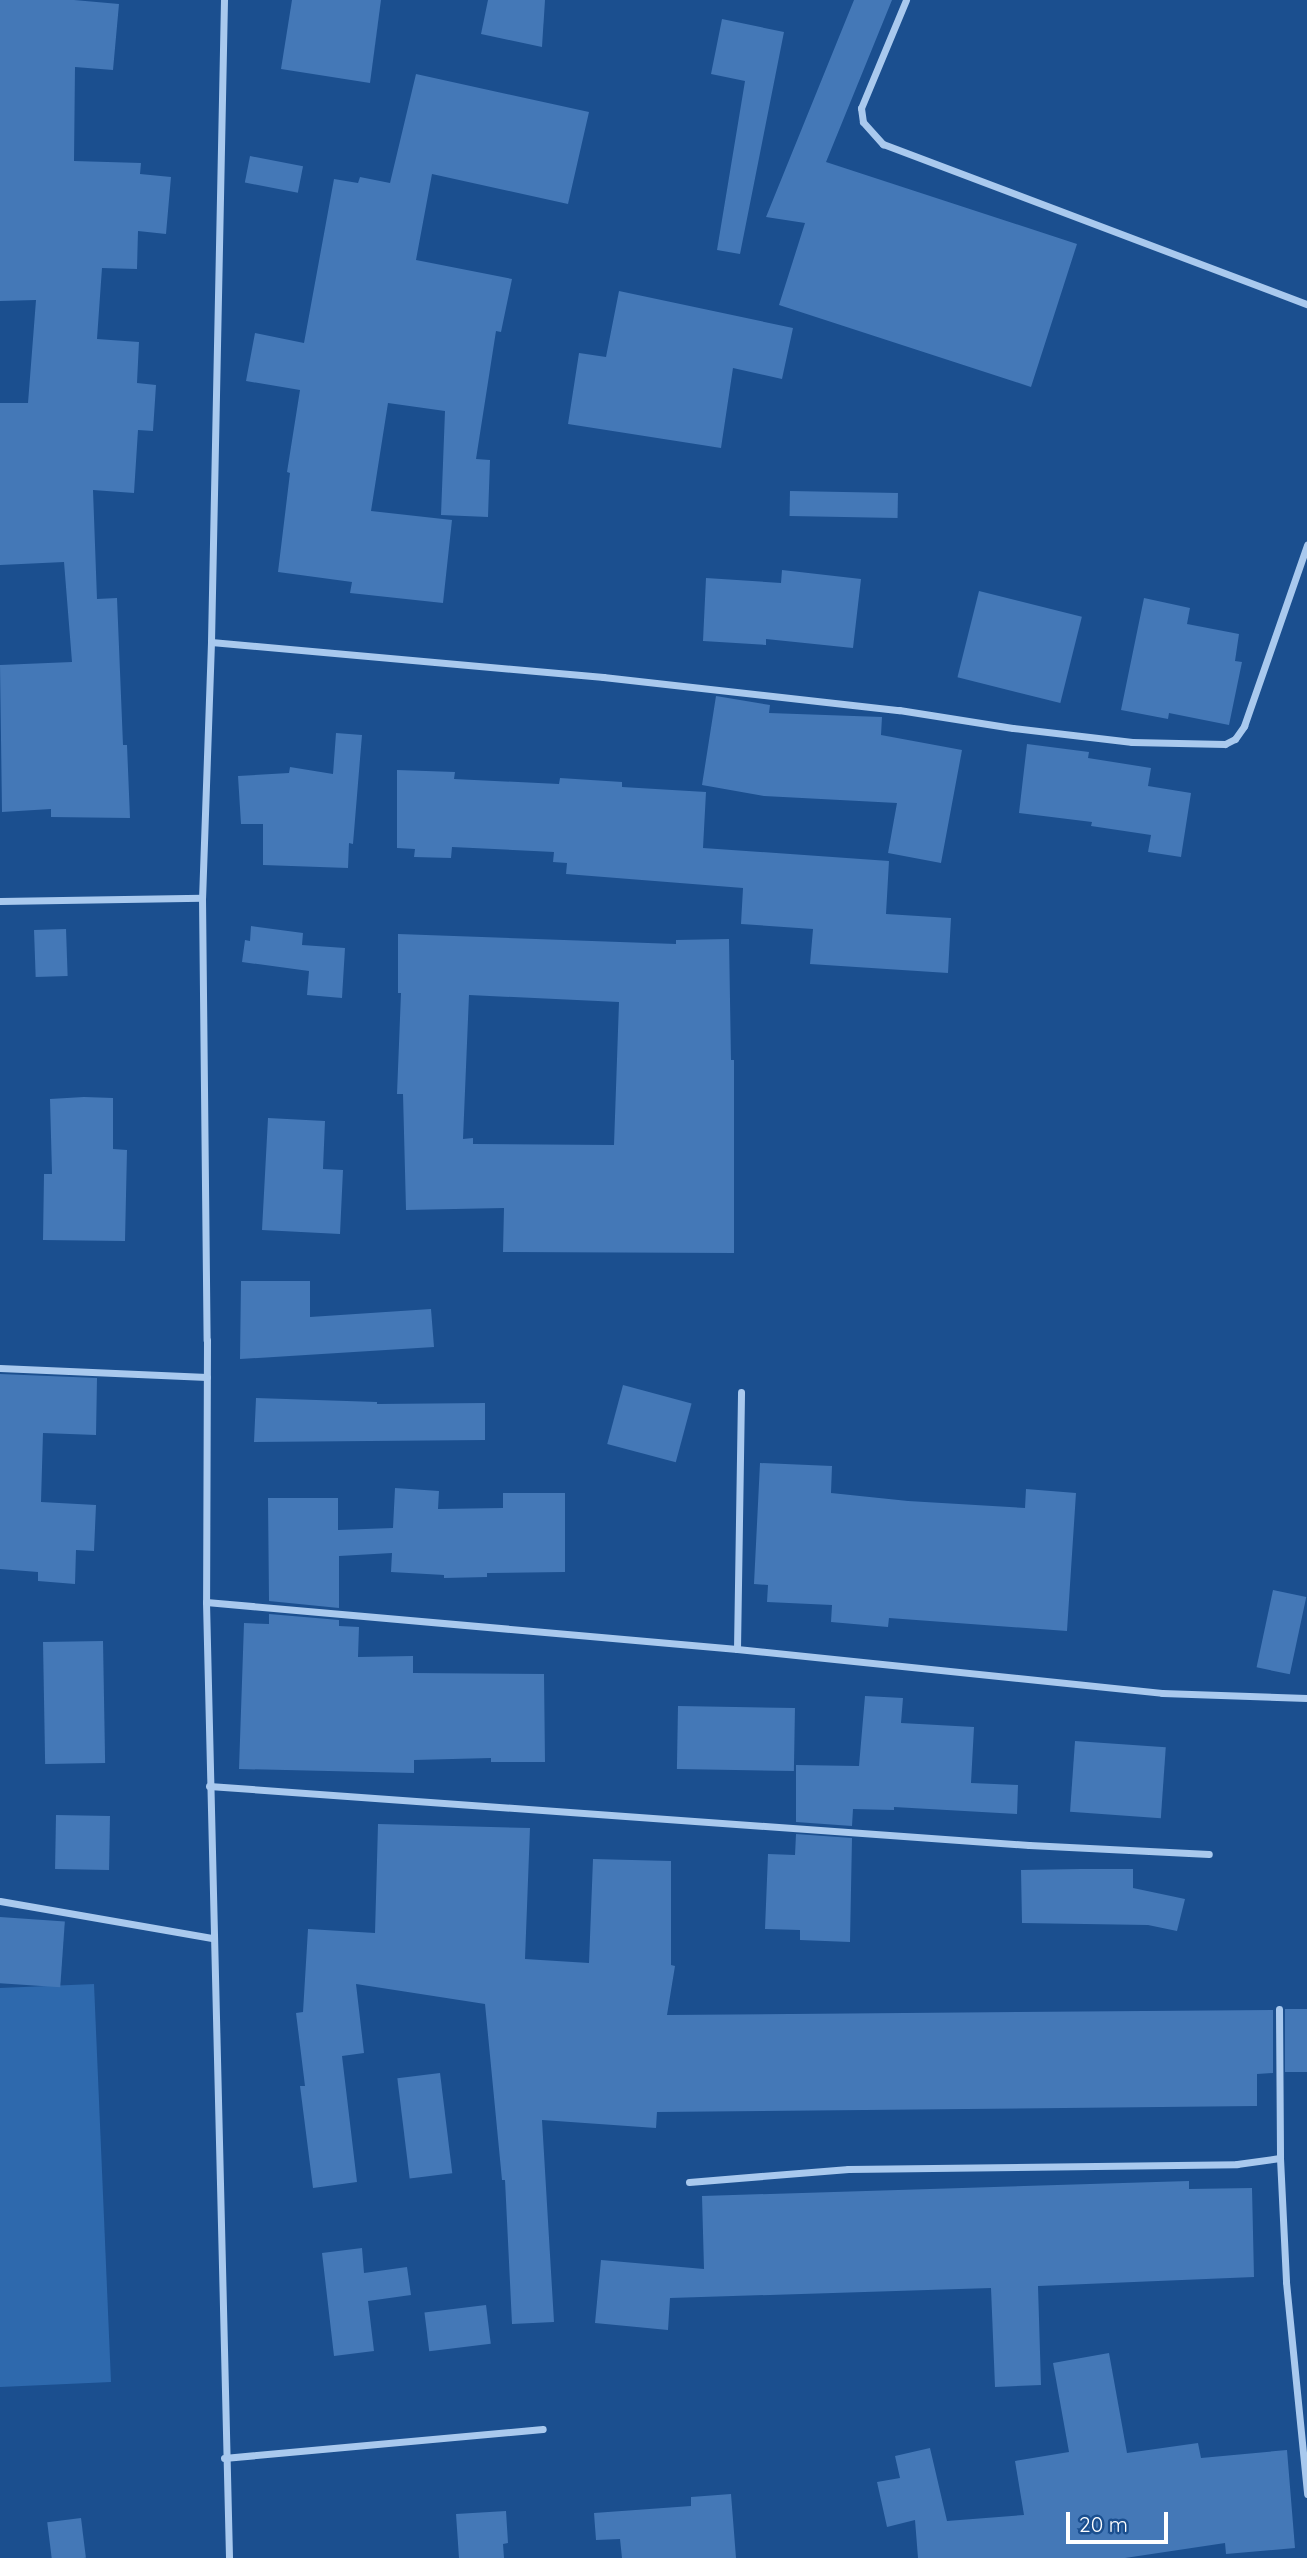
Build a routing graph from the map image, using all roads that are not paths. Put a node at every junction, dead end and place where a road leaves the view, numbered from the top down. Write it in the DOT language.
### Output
graph roads {
  1 [pos="224,0"];
  2 [pos="906,0"];
  3 [pos="1307,304"];
  4 [pos="1307,545"];
  5 [pos="211,642"];
  6 [pos="202,898"];
  7 [pos="0,901"];
  8 [pos="0,1368"];
  9 [pos="207,1377"];
  10 [pos="741,1392"];
  11 [pos="206,1602"];
  12 [pos="737,1649"];
  13 [pos="1307,1698"];
  14 [pos="209,1786"];
  15 [pos="1209,1854"];
  16 [pos="0,1901"];
  17 [pos="212,1938"];
  18 [pos="1279,2009"];
  19 [pos="1280,2158"];
  20 [pos="689,2182"];
  21 [pos="543,2429"];
  22 [pos="224,2458"];
  23 [pos="1307,2494"];
  24 [pos="229,2558"];
  1 -- 5 [label="street"];
  2 -- 3 [label="street"];
  4 -- 5 [label="street"];
  5 -- 6 [label="street"];
  6 -- 7 [label="street"];
  6 -- 9 [label="street"];
  8 -- 9 [label="street"];
  9 -- 11 [label="street"];
  10 -- 12 [label="street"];
  11 -- 12 [label="street"];
  11 -- 14 [label="street"];
  12 -- 13 [label="street"];
  14 -- 15 [label="street"];
  14 -- 17 [label="street"];
  16 -- 17 [label="street"];
  17 -- 22 [label="street"];
  18 -- 19 [label="street"];
  19 -- 20 [label="street"];
  19 -- 23 [label="street"];
  21 -- 22 [label="street"];
  22 -- 24 [label="street"];
}
